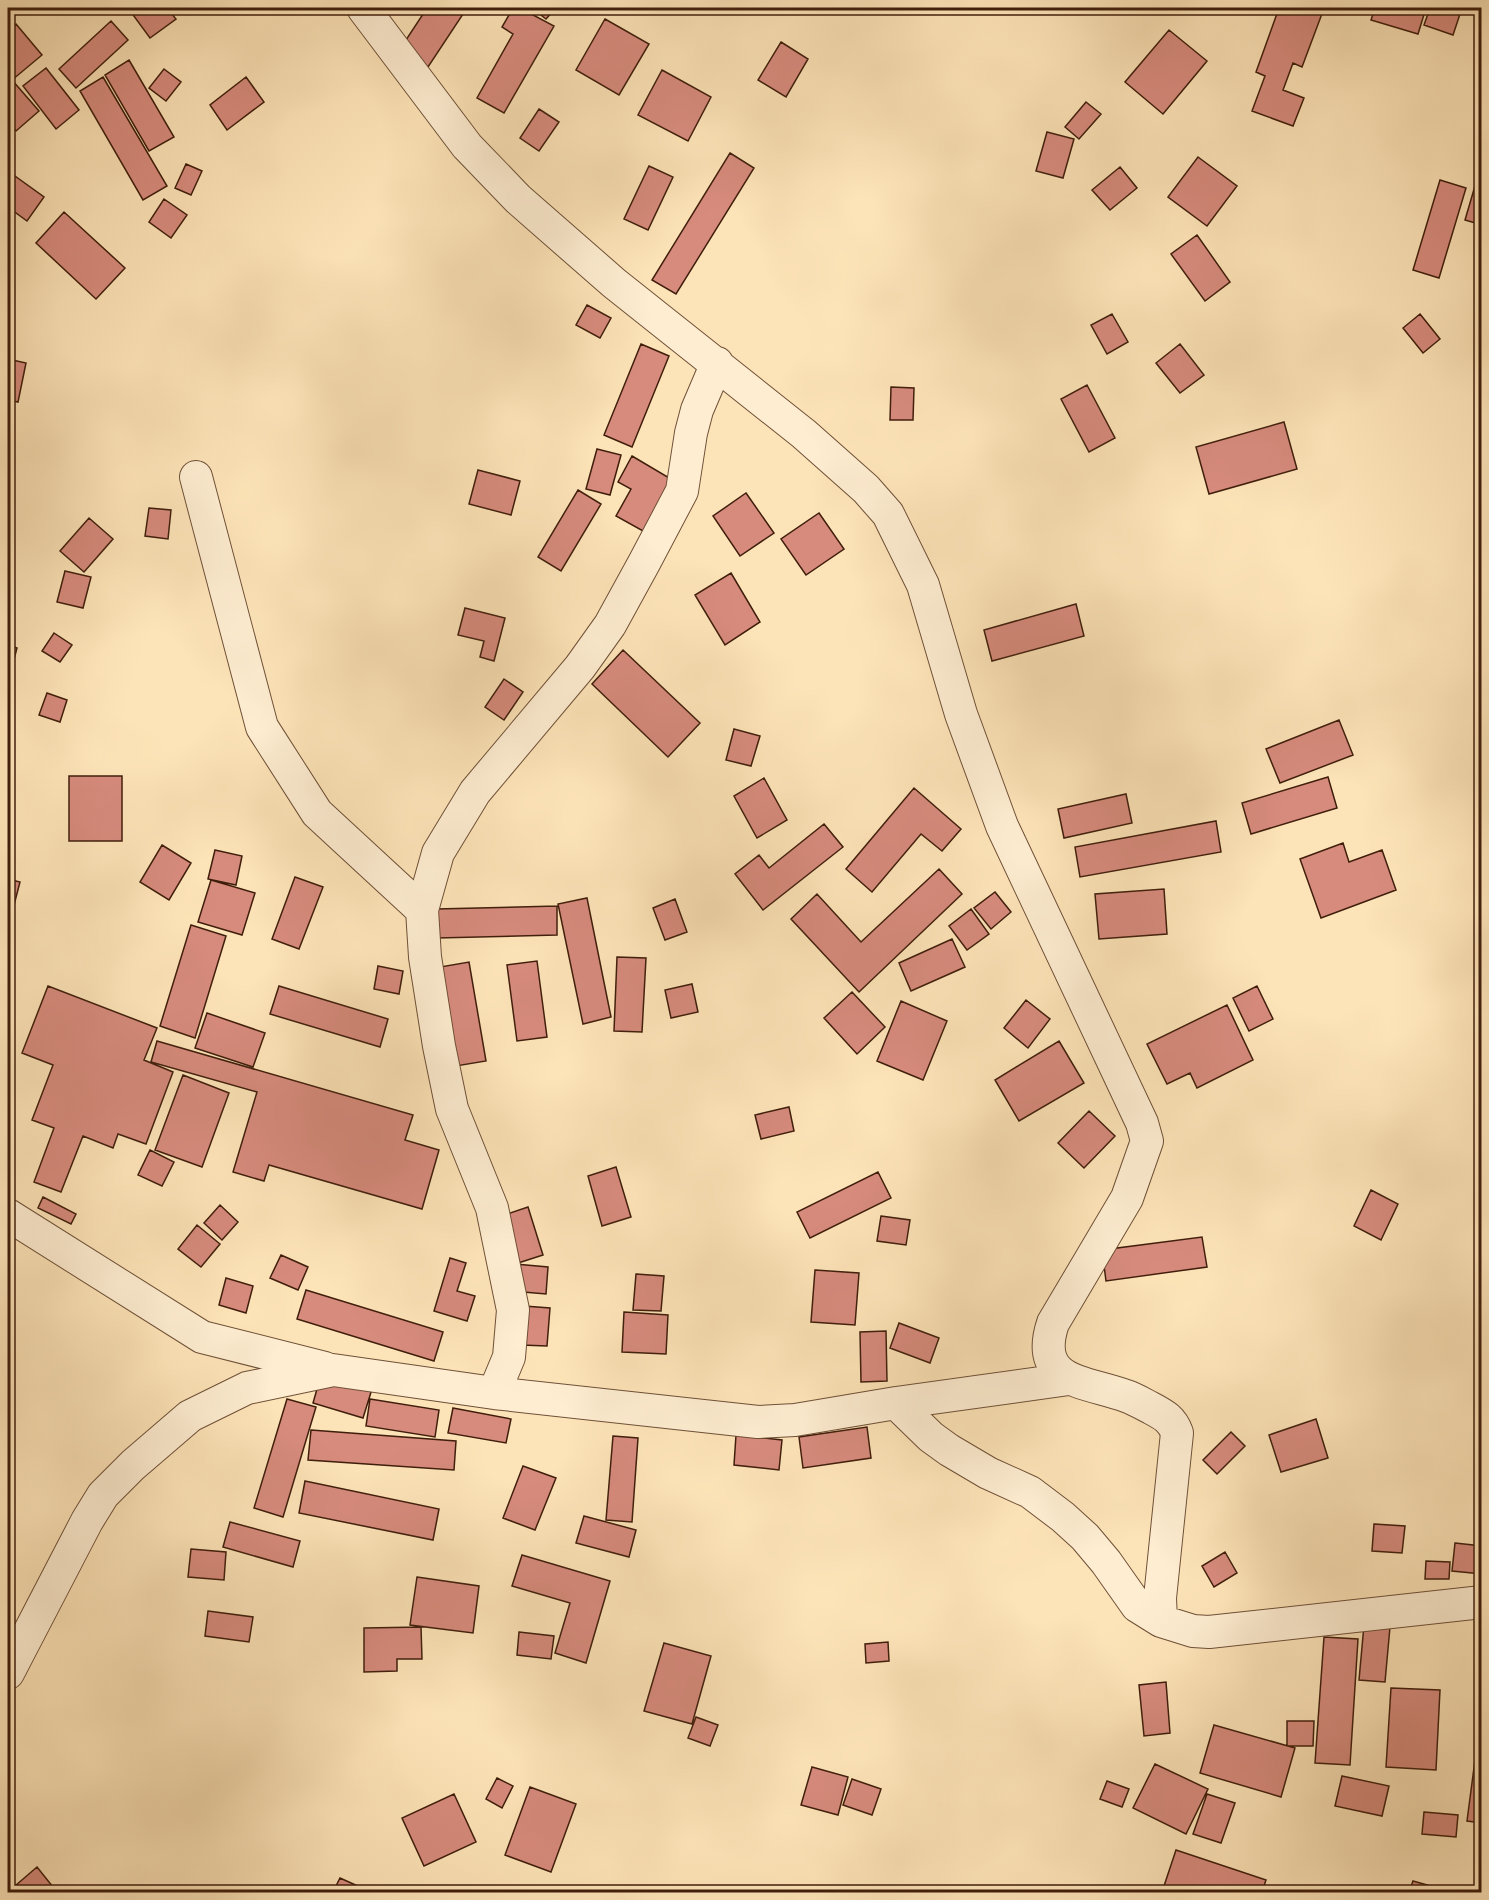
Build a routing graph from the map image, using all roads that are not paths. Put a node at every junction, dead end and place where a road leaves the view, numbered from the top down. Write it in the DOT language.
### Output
graph roads {
  1 [pos="363,8"];
  2 [pos="717,363"];
  3 [pos="196,477"];
  4 [pos="422,910"];
  5 [pos="8,1215"];
  6 [pos="333,1370"];
  7 [pos="1069,1379"];
  8 [pos="494,1393"];
  9 [pos="896,1403"];
  10 [pos="1482,1602"];
  11 [pos="1161,1621"];
  12 [pos="8,1673"];
  1 -- 2 [label="street"];
  2 -- 4 [label="street"];
  2 -- 7 [label="street"];
  3 -- 4 [label="street"];
  4 -- 8 [label="street"];
  5 -- 6 [label="street"];
  6 -- 8 [label="street"];
  6 -- 12 [label="street"];
  7 -- 9 [label="street"];
  7 -- 11 [label="street"];
  8 -- 9 [label="street"];
  9 -- 11 [label="street"];
  10 -- 11 [label="street"];
}
